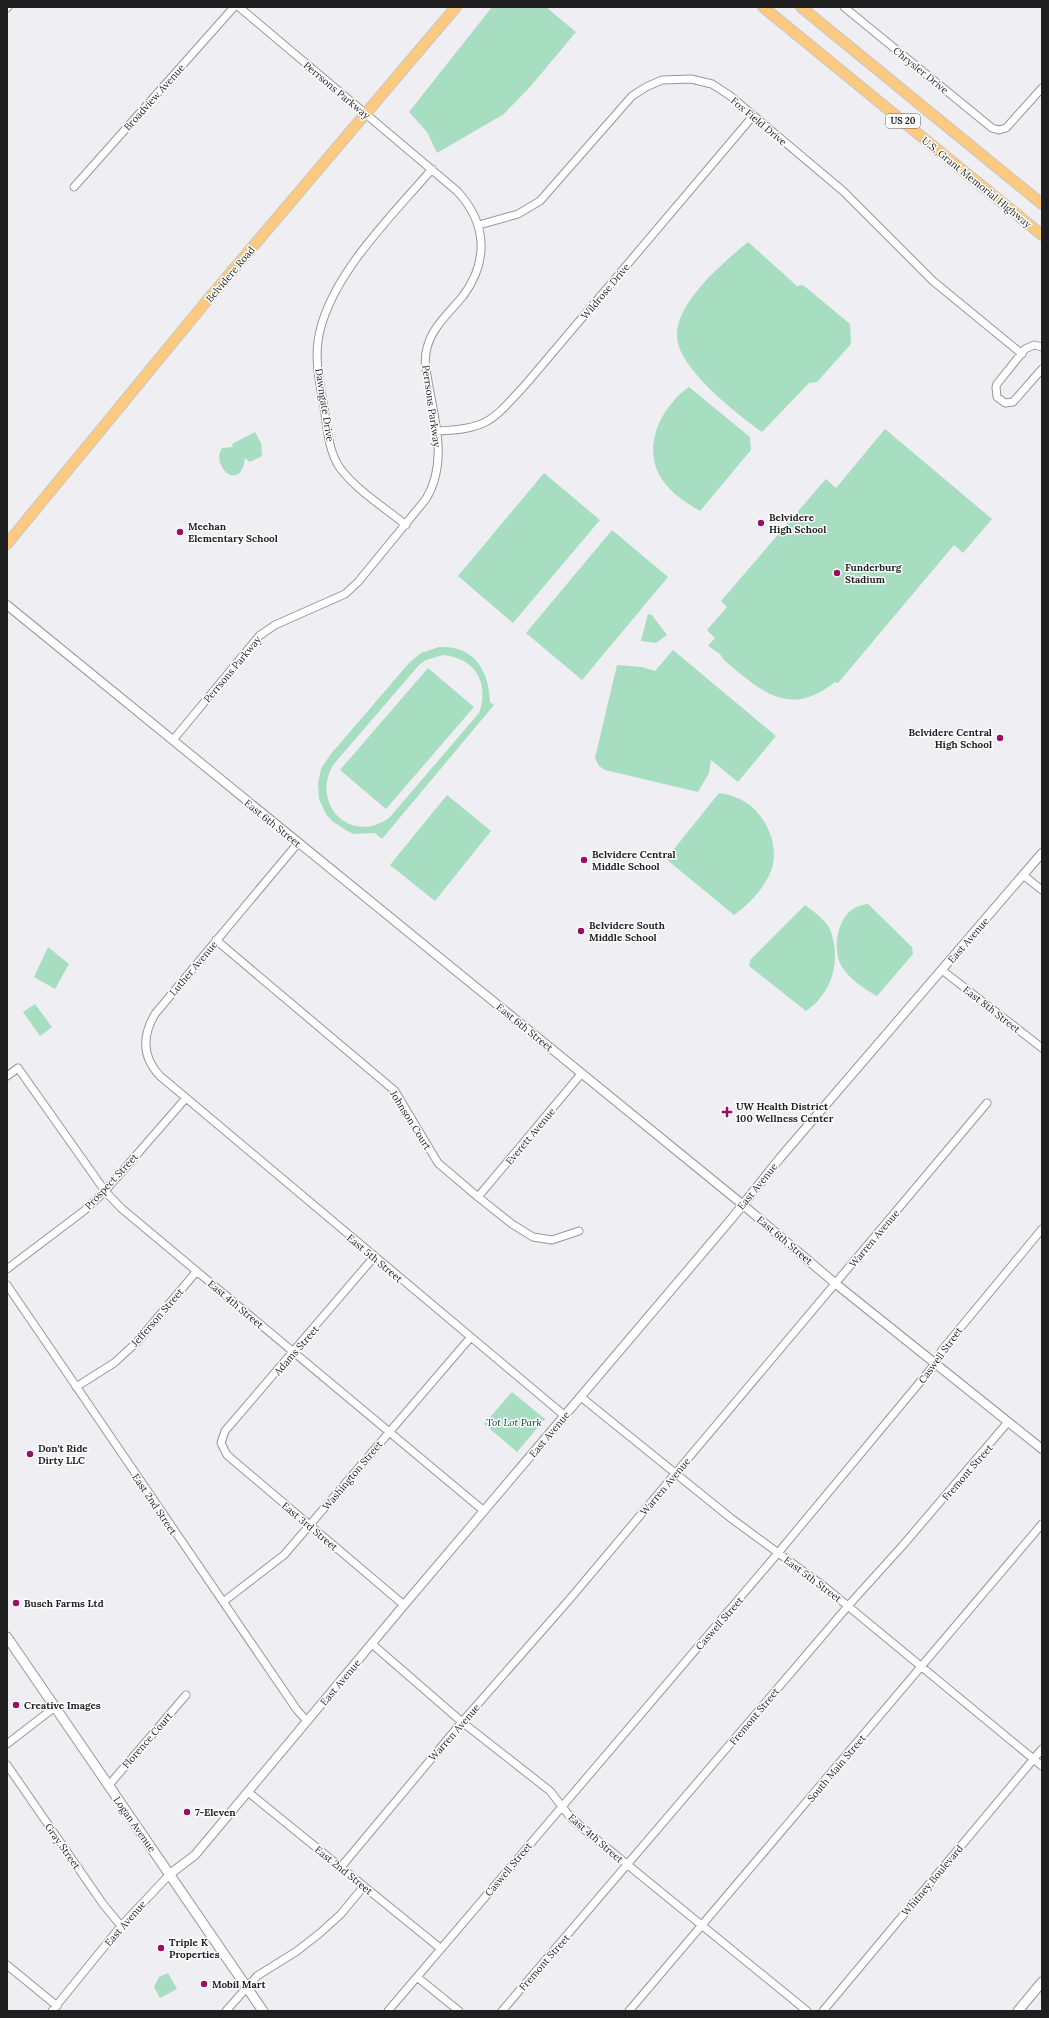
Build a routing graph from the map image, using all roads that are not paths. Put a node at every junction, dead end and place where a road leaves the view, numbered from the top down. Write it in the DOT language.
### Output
graph roads {
  1 [pos="234,7"];
  2 [pos="239,7"];
  3 [pos="456,7"];
  4 [pos="763,7"];
  5 [pos="801,7"];
  6 [pos="844,7"];
  7 [pos="1042,88"];
  8 [pos="365,115"];
  9 [pos="754,116"];
  10 [pos="432,169"];
  11 [pos="74,187"];
  12 [pos="1042,204"];
  13 [pos="479,225"];
  14 [pos="1042,235"];
  15 [pos="1042,347"];
  16 [pos="1022,354"];
  17 [pos="1042,369"];
  18 [pos="437,431"];
  19 [pos="406,525"];
  20 [pos="7,544"];
  21 [pos="7,605"];
  22 [pos="173,740"];
  23 [pos="298,843"];
  24 [pos="1042,853"];
  25 [pos="1023,875"];
  26 [pos="1042,890"];
  27 [pos="216,940"];
  28 [pos="942,970"];
  29 [pos="1042,1048"];
  30 [pos="581,1074"];
  31 [pos="7,1076"];
  32 [pos="186,1098"];
  33 [pos="987,1103"];
  34 [pos="105,1191"];
  35 [pos="478,1197"];
  36 [pos="742,1204"];
  37 [pos="1042,1229"];
  38 [pos="579,1231"];
  39 [pos="374,1257"];
  40 [pos="7,1269"];
  41 [pos="196,1272"];
  42 [pos="836,1284"];
  43 [pos="7,1285"];
  44 [pos="470,1338"];
  45 [pos="294,1352"];
  46 [pos="935,1364"];
  47 [pos="76,1387"];
  48 [pos="581,1397"];
  49 [pos="565,1416"];
  50 [pos="1008,1422"];
  51 [pos="388,1432"];
  52 [pos="221,1444"];
  53 [pos="1042,1450"];
  54 [pos="676,1473"];
  55 [pos="484,1511"];
  56 [pos="1042,1524"];
  57 [pos="310,1525"];
  58 [pos="778,1553"];
  59 [pos="223,1602"];
  60 [pos="404,1605"];
  61 [pos="848,1606"];
  62 [pos="7,1637"];
  63 [pos="372,1644"];
  64 [pos="921,1668"];
  65 [pos="186,1695"];
  66 [pos="55,1707"];
  67 [pos="307,1721"];
  68 [pos="462,1722"];
  69 [pos="7,1744"];
  70 [pos="1042,1749"];
  71 [pos="1034,1759"];
  72 [pos="7,1765"];
  73 [pos="1042,1766"];
  74 [pos="108,1785"];
  75 [pos="248,1792"];
  76 [pos="561,1807"];
  77 [pos="627,1865"];
  78 [pos="341,1867"];
  79 [pos="170,1874"];
  80 [pos="364,1886"];
  81 [pos="121,1926"];
  82 [pos="702,1927"];
  83 [pos="440,1948"];
  84 [pos="7,1965"];
  85 [pos="417,1977"];
  86 [pos="1042,1982"];
  87 [pos="246,1986"];
  88 [pos="54,2008"];
  89 [pos="226,2011"];
  90 [pos="263,2011"];
  91 [pos="388,2011"];
  92 [pos="459,2011"];
  93 [pos="502,2011"];
  94 [pos="629,2011"];
  95 [pos="807,2011"];
  96 [pos="823,2011"];
  97 [pos="1018,2011"];
  1 -- 11 [label="street, Broadview Avenue"];
  2 -- 8 [label="street, Perrsons Parkway"];
  3 -- 8 [label="main road, Belvidere Road"];
  4 -- 14 [label="main road, U.S. Grant Memorial Highway / US 20"];
  5 -- 12 [label="main road, US 20"];
  6 -- 7 [label="street, Chrysler Drive"];
  8 -- 10 [label="street, Perrsons Parkway"];
  8 -- 20 [label="main road, Belvidere Road"];
  9 -- 13 [label="street, Fox Field Drive"];
  9 -- 16 [label="street, Fox Field Drive"];
  9 -- 18 [label="street, Wildrose Drive"];
  10 -- 13 [label="street, Perrsons Parkway"];
  10 -- 19 [label="street, Dawngate Drive"];
  13 -- 18 [label="street, Perrsons Parkway"];
  15 -- 16 [label="street"];
  16 -- 17 [label="street"];
  18 -- 19 [label="street, Perrsons Parkway"];
  19 -- 22 [label="street, Perrsons Parkway"];
  21 -- 22 [label="street, East 6th Street"];
  22 -- 23 [label="street, East 6th Street"];
  23 -- 27 [label="street, Luther Avenue"];
  23 -- 30 [label="street, East 6th Street"];
  24 -- 25 [label="street, East Avenue"];
  25 -- 26 [label="street"];
  25 -- 28 [label="street, East Avenue"];
  27 -- 32 [label="street, Luther Avenue"];
  27 -- 35 [label="street, Johnson Court"];
  28 -- 29 [label="street, East 8th Street"];
  28 -- 36 [label="street, East Avenue"];
  30 -- 35 [label="street, Everett Avenue"];
  30 -- 36 [label="street, East 6th Street"];
  31 -- 34 [label="street, East 4th Street"];
  32 -- 34 [label="street, Prospect Street"];
  32 -- 39 [label="street, East 5th Street"];
  33 -- 42 [label="street, Warren Avenue"];
  34 -- 40 [label="street, Prospect Street"];
  34 -- 41 [label="street, East 4th Street"];
  35 -- 38 [label="street, Johnson Court"];
  36 -- 42 [label="street, East 6th Street"];
  36 -- 48 [label="street, East Avenue"];
  37 -- 46 [label="street, Caswell Street"];
  39 -- 44 [label="street, East 5th Street"];
  39 -- 45 [label="street, Adams Street"];
  41 -- 45 [label="street, East 4th Street"];
  41 -- 47 [label="street, Jefferson Street"];
  42 -- 46 [label="street, East 6th Street"];
  42 -- 54 [label="street, Warren Avenue"];
  43 -- 47 [label="street, East 2nd Street"];
  44 -- 49 [label="street, East 5th Street"];
  44 -- 51 [label="street, Washington Street"];
  45 -- 51 [label="street, East 4th Street"];
  45 -- 52 [label="street, Adams Street"];
  46 -- 50 [label="street, East 6th Street"];
  46 -- 58 [label="street, Caswell Street"];
  47 -- 59 [label="street, East 2nd Street"];
  48 -- 49 [label="street, East Avenue"];
  48 -- 54 [label="street, East 5th Street"];
  49 -- 55 [label="street, East Avenue"];
  50 -- 53 [label="street, East 6th Street"];
  50 -- 61 [label="street, Fremont Street"];
  51 -- 55 [label="street, East 4th Street"];
  51 -- 57 [label="street, Washington Street"];
  52 -- 57 [label="street, East 3rd Street"];
  54 -- 58 [label="street, East 5th Street"];
  54 -- 68 [label="street, Warren Avenue"];
  55 -- 60 [label="street, East Avenue"];
  56 -- 64 [label="street, South Main Street"];
  57 -- 59 [label="street, Washington Street"];
  57 -- 60 [label="street, East 3rd Street"];
  58 -- 61 [label="street, East 5th Street"];
  58 -- 76 [label="street, Caswell Street"];
  59 -- 67 [label="street, East 2nd Street"];
  60 -- 63 [label="street, East Avenue"];
  61 -- 64 [label="street, East 5th Street"];
  61 -- 77 [label="street, Fremont Street"];
  62 -- 66 [label="main road, Logan Avenue"];
  63 -- 67 [label="street, East Avenue"];
  63 -- 68 [label="street, East 4th Street"];
  64 -- 71 [label="street, East 5th Street"];
  64 -- 82 [label="street, South Main Street"];
  65 -- 74 [label="street, Florence Court"];
  66 -- 69 [label="street"];
  66 -- 74 [label="main road, Logan Avenue"];
  67 -- 75 [label="street, East Avenue"];
  68 -- 76 [label="street, East 4th Street"];
  68 -- 78 [label="street, Warren Avenue"];
  70 -- 71 [label="street, Whitney Boulevard"];
  71 -- 73 [label="street, East 5th Street"];
  71 -- 96 [label="street, Whitney Boulevard"];
  72 -- 81 [label="street, Gray Street"];
  74 -- 79 [label="main road, Logan Avenue"];
  75 -- 78 [label="street, East 2nd Street"];
  75 -- 79 [label="street, East Avenue"];
  76 -- 77 [label="street, East 4th Street"];
  76 -- 83 [label="street, Caswell Street"];
  77 -- 82 [label="street, East 4th Street"];
  77 -- 93 [label="street, Fremont Street"];
  78 -- 80 [label="street, East 2nd Street"];
  79 -- 81 [label="street, East Avenue"];
  79 -- 87 [label="main road, Logan Avenue"];
  80 -- 83 [label="street, East 2nd Street"];
  80 -- 87 [label="street"];
  81 -- 88 [label="street, East Avenue"];
  82 -- 94 [label="street, South Main Street"];
  82 -- 95 [label="street, East 4th Street"];
  83 -- 85 [label="street, Caswell Street"];
  84 -- 88 [label="street"];
  85 -- 91 [label="street, Caswell Street"];
  85 -- 92 [label="street"];
  86 -- 97 [label="main road"];
  87 -- 89 [label="street"];
  87 -- 90 [label="main road, Logan Avenue"];
}
